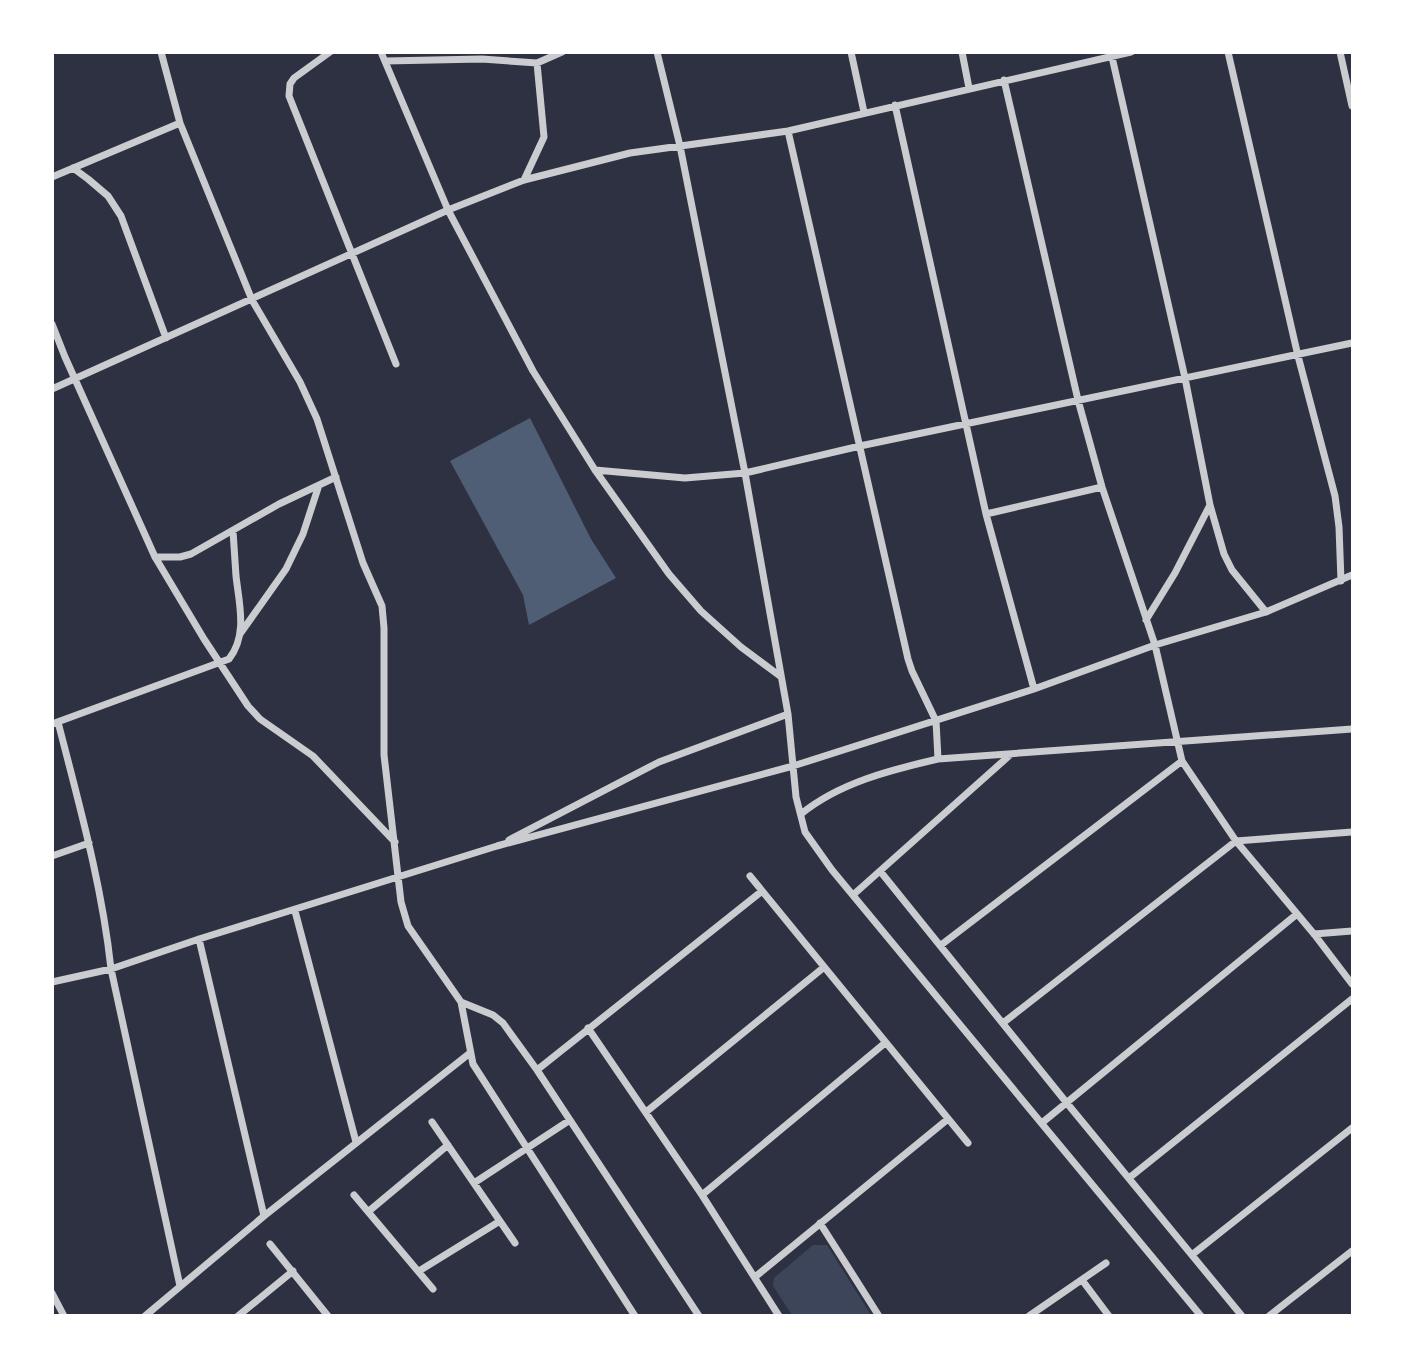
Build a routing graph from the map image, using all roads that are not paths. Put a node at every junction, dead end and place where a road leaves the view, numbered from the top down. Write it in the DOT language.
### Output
graph roads {
  1 [pos="161,52"];
  2 [pos="330,52"];
  3 [pos="381,52"];
  4 [pos="562,52"];
  5 [pos="657,52"];
  6 [pos="851,52"];
  7 [pos="962,52"];
  8 [pos="1080,52"];
  9 [pos="1131,52"];
  10 [pos="1228,52"];
  11 [pos="1340,52"];
  12 [pos="1112,57"];
  13 [pos="385,61"];
  14 [pos="1083,62"];
  15 [pos="537,63"];
  16 [pos="1004,80"];
  17 [pos="969,88"];
  18 [pos="895,105"];
  19 [pos="1353,106"];
  20 [pos="864,112"];
  21 [pos="180,123"];
  22 [pos="788,131"];
  23 [pos="680,146"];
  24 [pos="73,168"];
  25 [pos="52,177"];
  26 [pos="524,180"];
  27 [pos="449,210"];
  28 [pos="353,254"];
  29 [pos="252,300"];
  30 [pos="52,324"];
  31 [pos="166,338"];
  32 [pos="1353,343"];
  33 [pos="1297,356"];
  34 [pos="397,364"];
  35 [pos="74,378"];
  36 [pos="1185,378"];
  37 [pos="52,389"];
  38 [pos="1078,400"];
  39 [pos="965,425"];
  40 [pos="860,446"];
  41 [pos="595,470"];
  42 [pos="745,473"];
  43 [pos="336,477"];
  44 [pos="319,485"];
  45 [pos="1102,487"];
  46 [pos="1210,505"];
  47 [pos="986,514"];
  48 [pos="233,530"];
  49 [pos="155,556"];
  50 [pos="1353,575"];
  51 [pos="1341,581"];
  52 [pos="1266,612"];
  53 [pos="1146,620"];
  54 [pos="240,635"];
  55 [pos="1155,645"];
  56 [pos="220,663"];
  57 [pos="780,676"];
  58 [pos="1034,689"];
  59 [pos="788,714"];
  60 [pos="936,721"];
  61 [pos="55,723"];
  62 [pos="1353,729"];
  63 [pos="1178,741"];
  64 [pos="1011,754"];
  65 [pos="938,759"];
  66 [pos="1182,761"];
  67 [pos="793,766"];
  68 [pos="800,814"];
  69 [pos="1353,832"];
  70 [pos="1236,841"];
  71 [pos="396,842"];
  72 [pos="89,843"];
  73 [pos="497,846"];
  74 [pos="52,856"];
  75 [pos="880,871"];
  76 [pos="750,876"];
  77 [pos="399,878"];
  78 [pos="762,891"];
  79 [pos="853,895"];
  80 [pos="295,911"];
  81 [pos="1297,914"];
  82 [pos="1353,931"];
  83 [pos="1314,934"];
  84 [pos="199,939"];
  85 [pos="941,945"];
  86 [pos="823,968"];
  87 [pos="111,969"];
  88 [pos="52,982"];
  89 [pos="1353,984"];
  90 [pos="1353,999"];
  91 [pos="461,1002"];
  92 [pos="1003,1023"];
  93 [pos="588,1028"];
  94 [pos="885,1043"];
  95 [pos="470,1053"];
  96 [pos="537,1070"];
  97 [pos="1066,1102"];
  98 [pos="646,1112"];
  99 [pos="948,1119"];
  100 [pos="570,1120"];
  101 [pos="432,1122"];
  102 [pos="1043,1122"];
  103 [pos="1353,1128"];
  104 [pos="356,1142"];
  105 [pos="968,1143"];
  106 [pos="448,1145"];
  107 [pos="526,1148"];
  108 [pos="1129,1178"];
  109 [pos="474,1183"];
  110 [pos="354,1195"];
  111 [pos="702,1195"];
  112 [pos="369,1211"];
  113 [pos="264,1216"];
  114 [pos="500,1221"];
  115 [pos="820,1223"];
  116 [pos="515,1243"];
  117 [pos="270,1244"];
  118 [pos="1353,1251"];
  119 [pos="1193,1254"];
  120 [pos="1106,1264"];
  121 [pos="293,1271"];
  122 [pos="419,1271"];
  123 [pos="755,1277"];
  124 [pos="1082,1280"];
  125 [pos="180,1286"];
  126 [pos="433,1289"];
  127 [pos="52,1293"];
  128 [pos="64,1315"];
  129 [pos="145,1315"];
  130 [pos="238,1315"];
  131 [pos="328,1315"];
  132 [pos="635,1315"];
  133 [pos="699,1315"];
  134 [pos="779,1315"];
  135 [pos="879,1315"];
  136 [pos="1029,1315"];
  137 [pos="1109,1315"];
  138 [pos="1201,1315"];
  139 [pos="1242,1315"];
  140 [pos="1269,1315"];
  1 -- 21 [label="street"];
  2 -- 28 [label="street"];
  3 -- 13 [label="street"];
  4 -- 15 [label="street"];
  5 -- 23 [label="street"];
  6 -- 20 [label="street"];
  7 -- 17 [label="street"];
  8 -- 14 [label="street"];
  9 -- 12 [label="street"];
  10 -- 33 [label="street"];
  11 -- 19 [label="street"];
  12 -- 14 [label="street"];
  12 -- 36 [label="street"];
  13 -- 15 [label="street"];
  13 -- 27 [label="street"];
  14 -- 16 [label="street"];
  15 -- 26 [label="street"];
  16 -- 17 [label="street"];
  16 -- 38 [label="street"];
  17 -- 18 [label="street"];
  18 -- 20 [label="street"];
  18 -- 39 [label="street"];
  20 -- 22 [label="street"];
  21 -- 24 [label="street"];
  21 -- 29 [label="street"];
  22 -- 23 [label="street"];
  22 -- 40 [label="street"];
  23 -- 26 [label="street"];
  23 -- 42 [label="street"];
  24 -- 25 [label="street"];
  24 -- 31 [label="street"];
  26 -- 27 [label="street"];
  27 -- 28 [label="street"];
  27 -- 41 [label="street"];
  28 -- 29 [label="street"];
  28 -- 34 [label="street"];
  29 -- 31 [label="street"];
  29 -- 43 [label="street"];
  30 -- 35 [label="street"];
  31 -- 35 [label="street"];
  32 -- 33 [label="street"];
  33 -- 36 [label="street"];
  33 -- 51 [label="street"];
  35 -- 37 [label="street"];
  35 -- 49 [label="street"];
  36 -- 38 [label="street"];
  36 -- 46 [label="street"];
  38 -- 39 [label="street"];
  38 -- 45 [label="street"];
  39 -- 40 [label="street"];
  39 -- 47 [label="street"];
  40 -- 42 [label="street"];
  40 -- 60 [label="street"];
  41 -- 42 [label="street"];
  41 -- 57 [label="street"];
  42 -- 57 [label="street"];
  43 -- 44 [label="street"];
  43 -- 71 [label="street"];
  44 -- 48 [label="street"];
  44 -- 54 [label="street"];
  45 -- 47 [label="street"];
  45 -- 53 [label="street"];
  46 -- 52 [label="street"];
  46 -- 53 [label="street"];
  47 -- 58 [label="street"];
  48 -- 49 [label="street"];
  48 -- 54 [label="street"];
  49 -- 56 [label="street"];
  50 -- 51 [label="street"];
  51 -- 52 [label="street"];
  52 -- 55 [label="street"];
  53 -- 55 [label="street"];
  54 -- 56 [label="street"];
  55 -- 58 [label="street"];
  55 -- 63 [label="street"];
  56 -- 61 [label="street"];
  56 -- 71 [label="street"];
  57 -- 59 [label="street"];
  58 -- 60 [label="street"];
  59 -- 67 [label="street"];
  59 -- 73 [label="street"];
  60 -- 65 [label="street"];
  60 -- 67 [label="street"];
  61 -- 72 [label="street"];
  62 -- 63 [label="street"];
  63 -- 64 [label="street"];
  63 -- 66 [label="street"];
  64 -- 65 [label="street"];
  64 -- 75 [label="street"];
  65 -- 68 [label="street"];
  66 -- 70 [label="street"];
  66 -- 85 [label="street"];
  67 -- 68 [label="street"];
  67 -- 73 [label="street"];
  68 -- 79 [label="street"];
  69 -- 70 [label="street"];
  70 -- 81 [label="street"];
  70 -- 92 [label="street"];
  71 -- 77 [label="street"];
  72 -- 74 [label="street"];
  72 -- 87 [label="street"];
  73 -- 77 [label="street"];
  75 -- 79 [label="street"];
  75 -- 85 [label="street"];
  76 -- 78 [label="street"];
  77 -- 80 [label="street"];
  77 -- 91 [label="street"];
  78 -- 86 [label="street"];
  78 -- 93 [label="street"];
  79 -- 102 [label="street"];
  80 -- 84 [label="street"];
  80 -- 104 [label="street"];
  81 -- 83 [label="street"];
  81 -- 97 [label="street"];
  82 -- 83 [label="street"];
  83 -- 89 [label="street"];
  84 -- 87 [label="street"];
  84 -- 113 [label="street"];
  85 -- 92 [label="street"];
  86 -- 94 [label="street"];
  86 -- 98 [label="street"];
  87 -- 88 [label="street"];
  87 -- 125 [label="street"];
  90 -- 108 [label="street"];
  91 -- 95 [label="street"];
  91 -- 96 [label="street"];
  92 -- 97 [label="street"];
  93 -- 96 [label="street"];
  93 -- 98 [label="street"];
  94 -- 99 [label="street"];
  94 -- 111 [label="street"];
  95 -- 104 [label="street"];
  95 -- 107 [label="street"];
  96 -- 100 [label="street"];
  97 -- 102 [label="street"];
  97 -- 108 [label="street"];
  98 -- 111 [label="street"];
  99 -- 105 [label="street"];
  99 -- 115 [label="street"];
  100 -- 107 [label="street"];
  100 -- 133 [label="street"];
  101 -- 106 [label="street"];
  102 -- 138 [label="street"];
  103 -- 119 [label="street"];
  104 -- 113 [label="street"];
  106 -- 109 [label="street"];
  106 -- 112 [label="street"];
  107 -- 109 [label="street"];
  107 -- 132 [label="street"];
  108 -- 119 [label="street"];
  109 -- 114 [label="street"];
  110 -- 112 [label="street"];
  111 -- 123 [label="street"];
  112 -- 122 [label="street"];
  113 -- 125 [label="street"];
  114 -- 116 [label="street"];
  114 -- 122 [label="street"];
  115 -- 123 [label="street"];
  115 -- 135 [label="street"];
  117 -- 121 [label="street"];
  118 -- 140 [label="street"];
  119 -- 139 [label="street"];
  120 -- 124 [label="street"];
  121 -- 130 [label="street"];
  121 -- 131 [label="street"];
  122 -- 126 [label="street"];
  123 -- 134 [label="street"];
  124 -- 136 [label="street"];
  124 -- 137 [label="street"];
  125 -- 129 [label="street"];
  127 -- 128 [label="street"];
}
